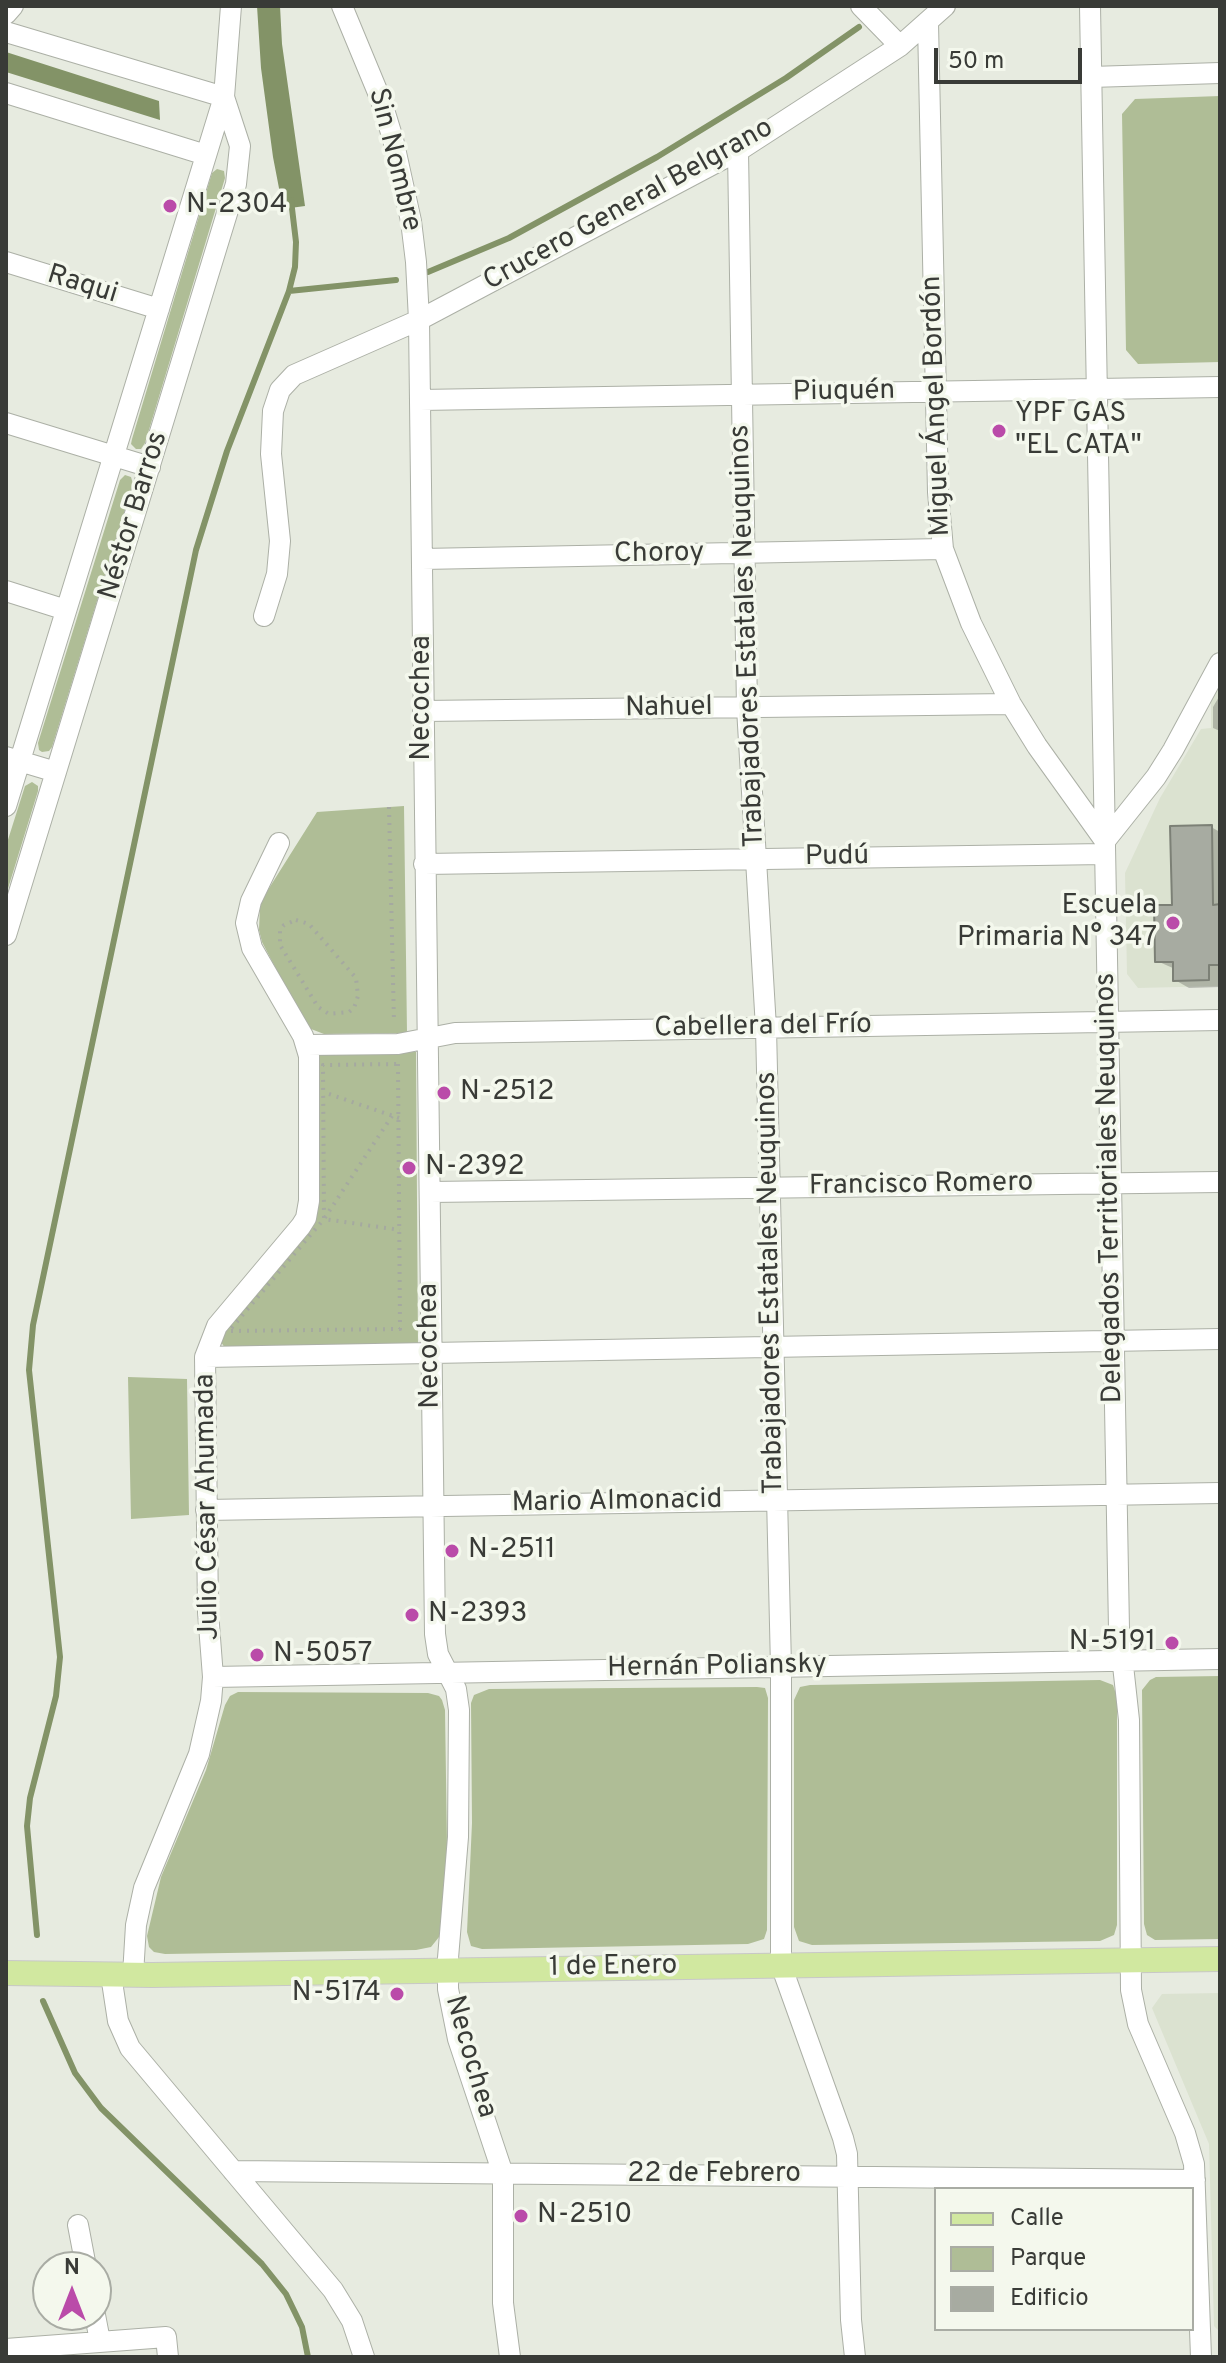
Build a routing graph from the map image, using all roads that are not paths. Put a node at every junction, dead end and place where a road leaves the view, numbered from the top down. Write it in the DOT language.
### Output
graph roads {
  1 [pos="13,6"];
  2 [pos="231,6"];
  3 [pos="342,6"];
  4 [pos="861,6"];
  5 [pos="945,6"];
  6 [pos="1090,6"];
  7 [pos="6,14"];
  8 [pos="928,23"];
  9 [pos="6,32"];
  10 [pos="900,46"];
  11 [pos="1220,73"];
  12 [pos="1091,77"];
  13 [pos="6,93"];
  14 [pos="224,97"];
  15 [pos="738,151"];
  16 [pos="206,155"];
  17 [pos="6,262"];
  18 [pos="159,309"];
  19 [pos="419,320"];
  20 [pos="1220,387"];
  21 [pos="1097,389"];
  22 [pos="935,392"];
  23 [pos="742,395"];
  24 [pos="420,400"];
  25 [pos="6,423"];
  26 [pos="114,456"];
  27 [pos="150,467"];
  28 [pos="943,549"];
  29 [pos="745,553"];
  30 [pos="422,559"];
  31 [pos="6,591"];
  32 [pos="66,610"];
  33 [pos="264,616"];
  34 [pos="1220,663"];
  35 [pos="1011,704"];
  36 [pos="747,708"];
  37 [pos="423,711"];
  38 [pos="13,759"];
  39 [pos="56,772"];
  40 [pos="6,806"];
  41 [pos="279,843"];
  42 [pos="1105,848"];
  43 [pos="756,859"];
  44 [pos="424,864"];
  45 [pos="6,935"];
  46 [pos="1220,1020"];
  47 [pos="1108,1022"];
  48 [pos="766,1028"];
  49 [pos="428,1037"];
  50 [pos="307,1045"];
  51 [pos="1220,1182"];
  52 [pos="1111,1183"];
  53 [pos="769,1188"];
  54 [pos="430,1192"];
  55 [pos="1220,1339"];
  56 [pos="1114,1341"];
  57 [pos="773,1347"];
  58 [pos="432,1353"];
  59 [pos="205,1357"];
  60 [pos="1220,1493"];
  61 [pos="1116,1495"];
  62 [pos="777,1500"];
  63 [pos="433,1506"];
  64 [pos="206,1510"];
  65 [pos="1220,1659"];
  66 [pos="1122,1660"];
  67 [pos="781,1667"];
  68 [pos="447,1672"];
  69 [pos="213,1677"];
  70 [pos="1220,1959"];
  71 [pos="1131,1961"];
  72 [pos="781,1965"];
  73 [pos="447,1970"];
  74 [pos="6,1973"];
  75 [pos="122,1975"];
  76 [pos="233,2171"];
  77 [pos="503,2174"];
  78 [pos="848,2176"];
  79 [pos="1195,2180"];
  80 [pos="78,2225"];
  81 [pos="83,2251"];
  82 [pos="98,2331"];
  83 [pos="100,2341"];
  84 [pos="167,2347"];
  85 [pos="6,2349"];
  86 [pos="364,2357"];
  87 [pos="510,2357"];
  88 [pos="855,2357"];
  89 [pos="1201,2357"];
  1 -- 7 [label="street"];
  2 -- 14 [label="street, Néstor Barros"];
  3 -- 19 [label="street, Sin Nombre"];
  4 -- 10 [label="street"];
  5 -- 8 [label="street, Crucero General Belgrano"];
  6 -- 12 [label="street, Delegados Territoriales Neuquinos"];
  8 -- 10 [label="street, Crucero General Belgrano"];
  8 -- 22 [label="street, Miguel Ángel Bordón"];
  9 -- 14 [label="street"];
  10 -- 15 [label="street, Crucero General Belgrano"];
  11 -- 12 [label="street"];
  12 -- 21 [label="street, Delegados Territoriales Neuquinos"];
  13 -- 16 [label="street"];
  14 -- 16 [label="street, Néstor Barros"];
  14 -- 27 [label="street, Néstor Barros"];
  15 -- 19 [label="street, Crucero General Belgrano"];
  15 -- 23 [label="street, Trabajadores Estatales Neuquinos"];
  16 -- 18 [label="street, Néstor Barros"];
  17 -- 18 [label="street, Raqui"];
  18 -- 26 [label="street, Néstor Barros"];
  19 -- 24 [label="street, Necochea"];
  19 -- 33 [label="street, Crucero General Belgrano"];
  20 -- 21 [label="street, Piuquén"];
  21 -- 22 [label="street, Piuquén"];
  21 -- 42 [label="street, Delegados Territoriales Neuquinos"];
  22 -- 23 [label="street, Piuquén"];
  22 -- 28 [label="street, Miguel Ángel Bordón"];
  23 -- 24 [label="street, Piuquén"];
  23 -- 29 [label="street, Trabajadores Estatales Neuquinos"];
  24 -- 30 [label="street, Necochea"];
  25 -- 26 [label="street"];
  26 -- 27 [label="street"];
  26 -- 32 [label="street, Néstor Barros"];
  27 -- 39 [label="street, Néstor Barros"];
  28 -- 29 [label="street, Choroy"];
  28 -- 35 [label="street, Miguel Ángel Bordón"];
  29 -- 30 [label="street, Choroy"];
  29 -- 36 [label="street, Trabajadores Estatales Neuquinos"];
  30 -- 37 [label="street, Necochea"];
  31 -- 32 [label="street"];
  32 -- 38 [label="street, Néstor Barros"];
  34 -- 42 [label="street"];
  35 -- 36 [label="street, Nahuel"];
  35 -- 42 [label="street, Miguel Ángel Bordón"];
  36 -- 37 [label="street, Nahuel"];
  36 -- 43 [label="street, Trabajadores Estatales Neuquinos"];
  37 -- 44 [label="street, Necochea"];
  38 -- 39 [label="street"];
  38 -- 40 [label="street, Néstor Barros"];
  39 -- 45 [label="street, Néstor Barros"];
  41 -- 50 [label="street, Julio César Ahumada"];
  42 -- 43 [label="street, Pudú"];
  42 -- 47 [label="street, Delegados Territoriales Neuquinos"];
  43 -- 44 [label="street, Pudú"];
  43 -- 48 [label="street, Trabajadores Estatales Neuquinos"];
  44 -- 49 [label="street, Necochea"];
  46 -- 47 [label="street, Cabellera del Frío"];
  47 -- 48 [label="street, Cabellera del Frío"];
  47 -- 52 [label="street, Delegados Territoriales Neuquinos"];
  48 -- 49 [label="street, Cabellera del Frío"];
  48 -- 53 [label="street, Trabajadores Estatales Neuquinos"];
  49 -- 50 [label="street, Cabellera del Frío"];
  49 -- 54 [label="street, Necochea"];
  50 -- 59 [label="street, Julio César Ahumada"];
  51 -- 52 [label="street, Francisco Romero"];
  52 -- 53 [label="street, Francisco Romero"];
  52 -- 56 [label="street, Delegados Territoriales Neuquinos"];
  53 -- 54 [label="street, Francisco Romero"];
  53 -- 57 [label="street, Trabajadores Estatales Neuquinos"];
  54 -- 58 [label="street, Necochea"];
  55 -- 56 [label="street"];
  56 -- 57 [label="street"];
  56 -- 61 [label="street, Delegados Territoriales Neuquinos"];
  57 -- 58 [label="street"];
  57 -- 62 [label="street, Trabajadores Estatales Neuquinos"];
  58 -- 59 [label="street"];
  58 -- 63 [label="street, Necochea"];
  59 -- 64 [label="street, Julio César Ahumada"];
  60 -- 61 [label="street, Mario Almonacid"];
  61 -- 62 [label="street, Mario Almonacid"];
  61 -- 66 [label="street, Delegados Territoriales Neuquinos"];
  62 -- 63 [label="street, Mario Almonacid"];
  62 -- 67 [label="street, Trabajadores Estatales Neuquinos"];
  63 -- 64 [label="street, Mario Almonacid"];
  63 -- 68 [label="street, Necochea"];
  64 -- 69 [label="street, Julio César Ahumada"];
  65 -- 66 [label="street, Hernán Poliansky"];
  66 -- 67 [label="street, Hernán Poliansky"];
  66 -- 71 [label="street, Delegados Territoriales Neuquinos"];
  67 -- 68 [label="street, Hernán Poliansky"];
  67 -- 72 [label="street, Trabajadores Estatales Neuquinos"];
  68 -- 69 [label="street, Hernán Poliansky"];
  68 -- 73 [label="street, Necochea"];
  69 -- 75 [label="street, Julio César Ahumada"];
  70 -- 71 [label="main road, 1 de Enero"];
  71 -- 72 [label="main road, 1 de Enero"];
  71 -- 79 [label="street, Delegados Territoriales Neuquinos"];
  72 -- 73 [label="main road, 1 de Enero"];
  72 -- 78 [label="street, Trabajadores Estatales Neuquinos"];
  73 -- 75 [label="main road, 1 de Enero"];
  73 -- 77 [label="street, Necochea"];
  74 -- 75 [label="main road, 1 de Enero"];
  75 -- 76 [label="street, Julio César Ahumada"];
  76 -- 77 [label="street, 22 de Febrero"];
  76 -- 86 [label="street, Julio César Ahumada"];
  77 -- 78 [label="street, 22 de Febrero"];
  77 -- 87 [label="street, Necochea"];
  78 -- 79 [label="street, 22 de Febrero"];
  78 -- 88 [label="street, Trabajadores Estatales Neuquinos"];
  79 -- 89 [label="street, Delegados Territoriales Neuquinos"];
  80 -- 81 [label="street"];
  82 -- 83 [label="street"];
  83 -- 84 [label="street"];
  83 -- 85 [label="street"];
}
